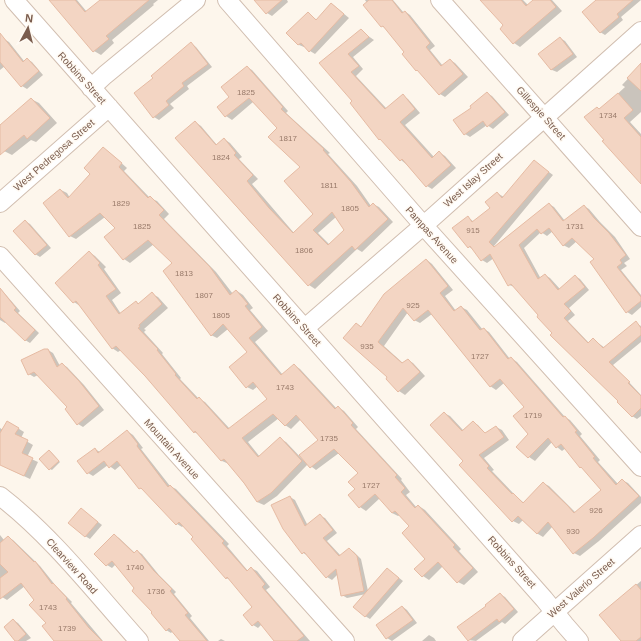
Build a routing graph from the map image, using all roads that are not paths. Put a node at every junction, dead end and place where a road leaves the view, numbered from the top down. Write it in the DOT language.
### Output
graph roads {
  1 [pos="14,0"];
  2 [pos="196,0"];
  3 [pos="227,0"];
  4 [pos="440,0"];
  5 [pos="641,31"];
  6 [pos="91,88"];
  7 [pos="109,107"];
  8 [pos="544,117"];
  9 [pos="0,203"];
  10 [pos="423,225"];
  11 [pos="641,227"];
  12 [pos="0,256"];
  13 [pos="305,328"];
  14 [pos="641,467"];
  15 [pos="0,496"];
  16 [pos="641,535"];
  17 [pos="555,612"];
  18 [pos="139,641"];
  19 [pos="345,641"];
  20 [pos="522,641"];
  21 [pos="579,641"];
  1 -- 6 [label="street, Robbins Street"];
  2 -- 6 [label="street"];
  3 -- 10 [label="street, Pampas Avenue"];
  4 -- 8 [label="street, Gillespie Street"];
  5 -- 8 [label="street, West Islay Street"];
  6 -- 7 [label="street, Robbins Street"];
  7 -- 9 [label="street, West Pedregosa Street"];
  7 -- 13 [label="street, Robbins Street"];
  8 -- 10 [label="street, West Islay Street"];
  8 -- 11 [label="street, Gillespie Street"];
  10 -- 13 [label="street, West Islay Street"];
  10 -- 14 [label="street, Pampas Avenue"];
  12 -- 19 [label="street, Mountain Avenue"];
  13 -- 17 [label="street, Robbins Street"];
  15 -- 18 [label="street, Clearview Road"];
  16 -- 17 [label="street, West Valerio Street"];
  17 -- 20 [label="street, West Valerio Street"];
  17 -- 21 [label="street, Robbins Street"];
}
